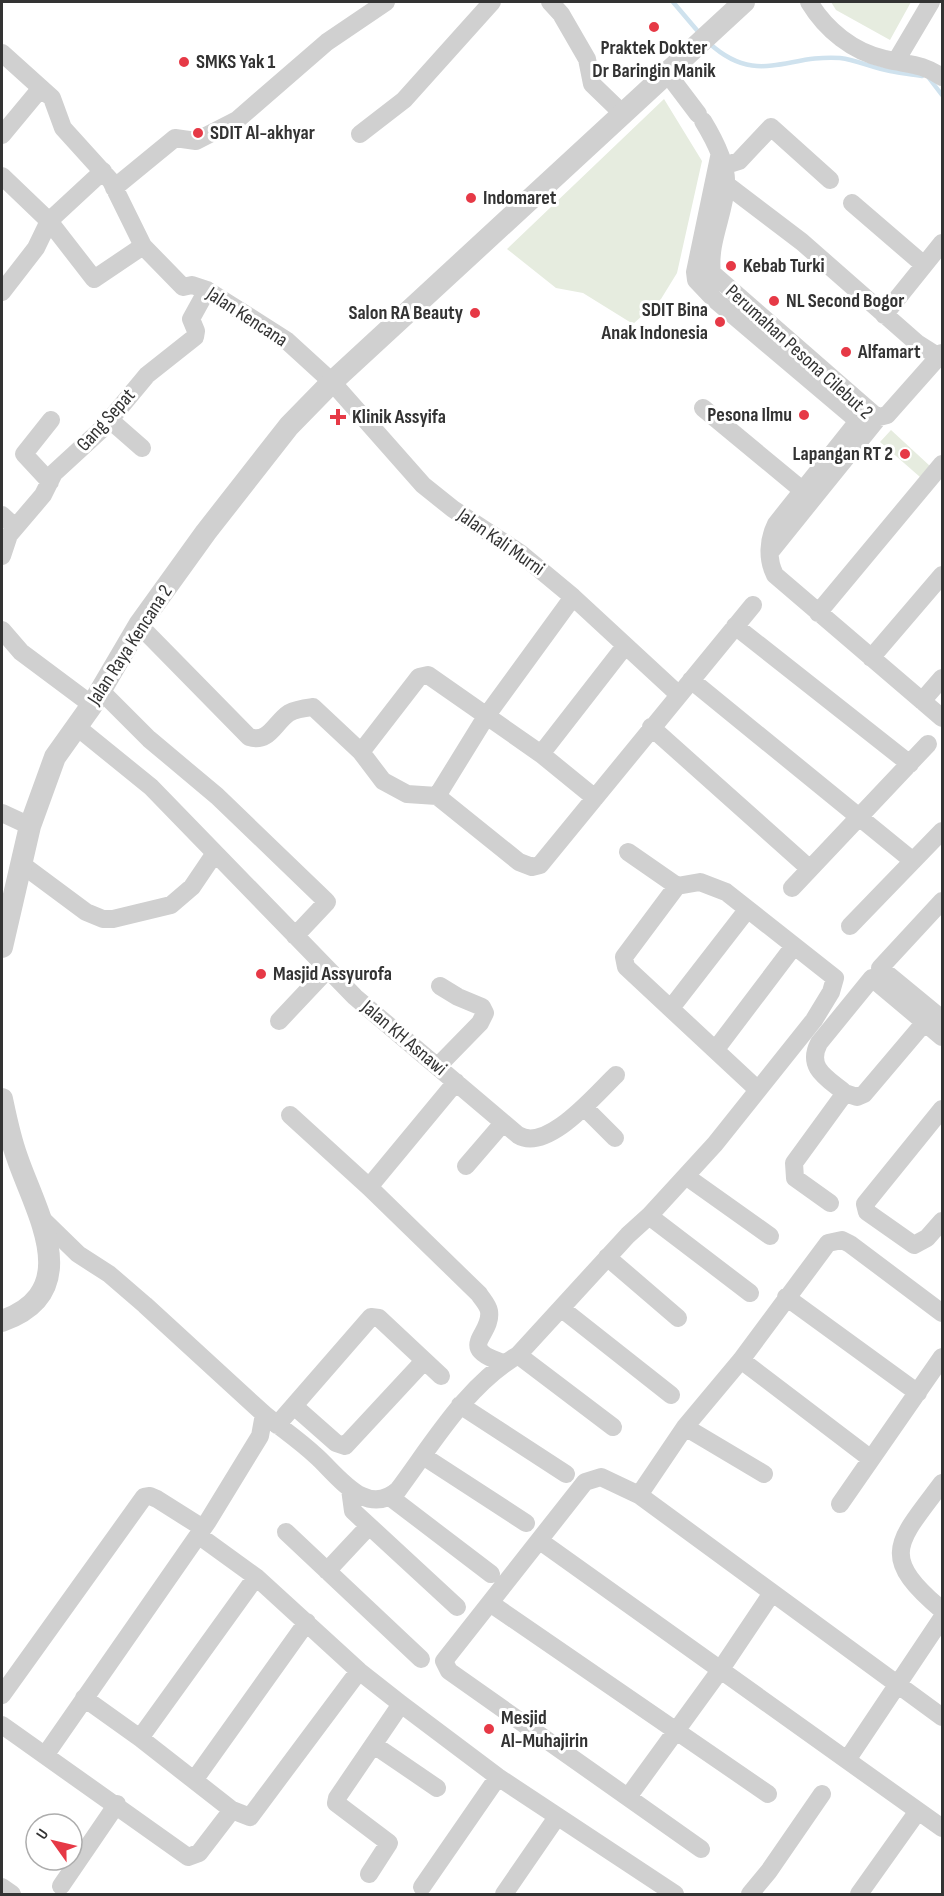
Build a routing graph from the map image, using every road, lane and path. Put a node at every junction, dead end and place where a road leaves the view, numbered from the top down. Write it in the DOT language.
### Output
graph roads {
  1 [pos="387,2"];
  2 [pos="492,2"];
  3 [pos="550,2"];
  4 [pos="744,2"];
  5 [pos="809,2"];
  6 [pos="932,2"];
  7 [pos="2,53"];
  8 [pos="896,61"];
  9 [pos="667,73"];
  10 [pos="942,77"];
  11 [pos="41,88"];
  12 [pos="622,113"];
  13 [pos="360,134"];
  14 [pos="2,135"];
  15 [pos="103,171"];
  16 [pos="721,172"];
  17 [pos="2,176"];
  18 [pos="830,180"];
  19 [pos="114,188"];
  20 [pos="852,204"];
  21 [pos="49,221"];
  22 [pos="942,243"];
  23 [pos="143,246"];
  24 [pos="924,265"];
  25 [pos="6,287"];
  26 [pos="207,290"];
  27 [pos="884,315"];
  28 [pos="760,327"];
  29 [pos="941,357"];
  30 [pos="332,382"];
  31 [pos="703,408"];
  32 [pos="878,418"];
  33 [pos="51,420"];
  34 [pos="110,420"];
  35 [pos="858,421"];
  36 [pos="142,448"];
  37 [pos="942,464"];
  38 [pos="50,482"];
  39 [pos="802,490"];
  40 [pos="8,521"];
  41 [pos="770,552"];
  42 [pos="2,556"];
  43 [pos="942,574"];
  44 [pos="573,597"];
  45 [pos="753,604"];
  46 [pos="818,613"];
  47 [pos="139,625"];
  48 [pos="735,626"];
  49 [pos="2,630"];
  50 [pos="625,646"];
  51 [pos="872,658"];
  52 [pos="942,678"];
  53 [pos="691,680"];
  54 [pos="678,694"];
  55 [pos="96,698"];
  56 [pos="922,701"];
  57 [pos="487,715"];
  58 [pos="942,718"];
  59 [pos="77,726"];
  60 [pos="651,727"];
  61 [pos="928,744"];
  62 [pos="361,752"];
  63 [pos="541,754"];
  64 [pos="910,764"];
  65 [pos="437,796"];
  66 [pos="595,798"];
  67 [pos="2,813"];
  68 [pos="861,816"];
  69 [pos="30,826"];
  70 [pos="942,831"];
  71 [pos="627,852"];
  72 [pos="216,853"];
  73 [pos="913,861"];
  74 [pos="20,863"];
  75 [pos="810,869"];
  76 [pos="677,886"];
  77 [pos="792,888"];
  78 [pos="942,901"];
  79 [pos="747,910"];
  80 [pos="936,921"];
  81 [pos="850,926"];
  82 [pos="295,936"];
  83 [pos="794,946"];
  84 [pos="2,947"];
  85 [pos="327,970"];
  86 [pos="440,986"];
  87 [pos="671,1008"];
  88 [pos="934,1020"];
  89 [pos="279,1021"];
  90 [pos="942,1037"];
  91 [pos="716,1049"];
  92 [pos="438,1066"];
  93 [pos="616,1075"];
  94 [pos="456,1082"];
  95 [pos="758,1090"];
  96 [pos="845,1093"];
  97 [pos="2,1099"];
  98 [pos="584,1107"];
  99 [pos="942,1109"];
  100 [pos="290,1115"];
  101 [pos="503,1123"];
  102 [pos="615,1138"];
  103 [pos="466,1166"];
  104 [pos="687,1177"];
  105 [pos="369,1187"];
  106 [pos="830,1203"];
  107 [pos="649,1216"];
  108 [pos="39,1217"];
  109 [pos="942,1221"];
  110 [pos="770,1236"];
  111 [pos="607,1257"];
  112 [pos="750,1293"];
  113 [pos="786,1297"];
  114 [pos="562,1310"];
  115 [pos="942,1313"];
  116 [pos="678,1318"];
  117 [pos="2,1321"];
  118 [pos="942,1357"];
  119 [pos="511,1359"];
  120 [pos="741,1360"];
  121 [pos="424,1361"];
  122 [pos="441,1376"];
  123 [pos="918,1393"];
  124 [pos="671,1395"];
  125 [pos="460,1405"];
  126 [pos="294,1406"];
  127 [pos="271,1419"];
  128 [pos="613,1427"];
  129 [pos="685,1427"];
  130 [pos="423,1456"];
  131 [pos="871,1459"];
  132 [pos="566,1474"];
  133 [pos="764,1474"];
  134 [pos="942,1483"];
  135 [pos="350,1489"];
  136 [pos="639,1496"];
  137 [pos="390,1497"];
  138 [pos="840,1504"];
  139 [pos="526,1523"];
  140 [pos="369,1526"];
  141 [pos="201,1532"];
  142 [pos="286,1532"];
  143 [pos="540,1541"];
  144 [pos="327,1571"];
  145 [pos="491,1574"];
  146 [pos="256,1576"];
  147 [pos="772,1593"];
  148 [pos="490,1603"];
  149 [pos="457,1607"];
  150 [pos="942,1610"];
  151 [pos="942,1618"];
  152 [pos="307,1622"];
  153 [pos="421,1659"];
  154 [pos="722,1669"];
  155 [pos="359,1671"];
  156 [pos="897,1685"];
  157 [pos="2,1695"];
  158 [pos="84,1698"];
  159 [pos="401,1704"];
  160 [pos="942,1717"];
  161 [pos="2,1725"];
  162 [pos="676,1730"];
  163 [pos="140,1738"];
  164 [pos="374,1744"];
  165 [pos="46,1754"];
  166 [pos="847,1760"];
  167 [pos="498,1777"];
  168 [pos="195,1779"];
  169 [pos="437,1788"];
  170 [pos="768,1794"];
  171 [pos="822,1794"];
  172 [pos="628,1797"];
  173 [pos="117,1804"];
  174 [pos="232,1810"];
  175 [pos="918,1811"];
  176 [pos="557,1817"];
  177 [pos="942,1828"];
  178 [pos="701,1849"];
  179 [pos="369,1874"];
  180 [pos="61,1886"];
  181 [pos="2,1887"];
  182 [pos="423,1887"];
  183 [pos="667,1892"];
  184 [pos="12,1894"];
  185 [pos="504,1894"];
  186 [pos="750,1894"];
  187 [pos="859,1894"];
  1 -- 19 [label="street"];
  2 -- 13 [label="street"];
  3 -- 12 [label="street"];
  4 -- 9 [label="street, Jalan Raya Kencana 2"];
  5 -- 8 [label="street"];
  6 -- 8 [label="street"];
  7 -- 11 [label="street, Jalan Kencana"];
  8 -- 10 [label="street"];
  9 -- 12 [label="street, Jalan Raya Kencana 2"];
  9 -- 16 [label="street"];
  11 -- 14 [label="street"];
  11 -- 15 [label="street, Jalan Kencana"];
  12 -- 30 [label="street, Jalan Raya Kencana 2"];
  15 -- 19 [label="street, Jalan Kencana"];
  15 -- 21 [label="street"];
  16 -- 18 [label="street"];
  16 -- 27 [label="street"];
  16 -- 28 [label="street, Perumahan Pesona Cilebut 2"];
  17 -- 21 [label="street"];
  19 -- 23 [label="street, Jalan Kencana"];
  20 -- 24 [label="street"];
  21 -- 23 [label="street"];
  21 -- 25 [label="street"];
  22 -- 24 [label="street"];
  23 -- 26 [label="street, Jalan Kencana"];
  24 -- 27 [label="street"];
  26 -- 30 [label="street, Jalan Kencana"];
  26 -- 34 [label="street, Gang Sepat"];
  27 -- 29 [label="street"];
  28 -- 32 [label="street, Perumahan Pesona Cilebut 2"];
  28 -- 35 [label="street, Perumahan Pesona Cilebut 2"];
  29 -- 32 [label="street"];
  30 -- 44 [label="street, Jalan Kali Murni"];
  30 -- 47 [label="street, Jalan Raya Kencana 2"];
  31 -- 39 [label="street"];
  32 -- 35 [label="street"];
  32 -- 41 [label="street, Perumahan Pesona Cilebut 2"];
  33 -- 38 [label="street"];
  34 -- 36 [label="street"];
  34 -- 38 [label="street, Gang Sepat"];
  35 -- 39 [label="street, Perumahan Pesona Cilebut 2"];
  37 -- 46 [label="street"];
  38 -- 40 [label="street, Gang Sepat"];
  39 -- 41 [label="street, Perumahan Pesona Cilebut 2"];
  40 -- 42 [label="street, Gang Sepat"];
  41 -- 46 [label="street"];
  43 -- 51 [label="street"];
  44 -- 50 [label="street, Jalan Kali Murni"];
  44 -- 57 [label="street"];
  45 -- 48 [label="street"];
  46 -- 51 [label="street"];
  47 -- 55 [label="street, Jalan Raya Kencana 2"];
  47 -- 62 [label="street"];
  48 -- 53 [label="street"];
  48 -- 64 [label="street"];
  49 -- 55 [label="street"];
  50 -- 54 [label="street, Jalan Kali Murni"];
  50 -- 63 [label="street"];
  51 -- 56 [label="street"];
  52 -- 56 [label="street"];
  53 -- 54 [label="street"];
  53 -- 68 [label="street"];
  54 -- 60 [label="street"];
  55 -- 59 [label="street, Jalan Raya Kencana 2"];
  55 -- 82 [label="street"];
  56 -- 58 [label="street"];
  57 -- 62 [label="street"];
  57 -- 63 [label="street"];
  57 -- 65 [label="street"];
  59 -- 69 [label="street, Jalan Raya Kencana 2"];
  59 -- 72 [label="street, Jalan KH Asnawi"];
  60 -- 66 [label="street"];
  60 -- 75 [label="street"];
  61 -- 64 [label="street"];
  62 -- 65 [label="street"];
  63 -- 66 [label="street"];
  64 -- 68 [label="street"];
  65 -- 66 [label="street"];
  67 -- 69 [label="street"];
  68 -- 73 [label="street"];
  68 -- 75 [label="street"];
  69 -- 74 [label="street, Jalan Raya Kencana 2"];
  70 -- 73 [label="street"];
  71 -- 76 [label="street"];
  72 -- 74 [label="street"];
  72 -- 82 [label="street, Jalan KH Asnawi"];
  73 -- 81 [label="street"];
  74 -- 84 [label="street, Jalan Raya Kencana 2"];
  75 -- 77 [label="street"];
  76 -- 79 [label="street"];
  76 -- 87 [label="street"];
  78 -- 80 [label="street"];
  79 -- 83 [label="street"];
  79 -- 87 [label="street"];
  80 -- 88 [label="street"];
  82 -- 85 [label="street, Jalan KH Asnawi"];
  83 -- 91 [label="street"];
  83 -- 95 [label="street"];
  85 -- 89 [label="street"];
  85 -- 92 [label="street, Jalan KH Asnawi"];
  86 -- 92 [label="street"];
  87 -- 91 [label="street"];
  88 -- 90 [label="street"];
  88 -- 96 [label="street"];
  88 -- 96 [label="street"];
  91 -- 95 [label="street"];
  92 -- 94 [label="street, Jalan KH Asnawi"];
  93 -- 98 [label="street, Jalan KH Asnawi"];
  94 -- 101 [label="street, Jalan KH Asnawi"];
  94 -- 105 [label="street"];
  95 -- 104 [label="street"];
  96 -- 106 [label="street"];
  97 -- 108 [label="street"];
  98 -- 101 [label="street, Jalan KH Asnawi"];
  98 -- 102 [label="street"];
  99 -- 109 [label="street"];
  100 -- 105 [label="street"];
  101 -- 103 [label="street"];
  104 -- 107 [label="street"];
  104 -- 110 [label="street"];
  105 -- 119 [label="street"];
  107 -- 111 [label="street"];
  107 -- 112 [label="street"];
  108 -- 117 [label="street"];
  108 -- 127 [label="street"];
  111 -- 114 [label="street"];
  111 -- 116 [label="street"];
  113 -- 115 [label="street"];
  113 -- 120 [label="street"];
  113 -- 123 [label="street"];
  114 -- 119 [label="street"];
  114 -- 124 [label="street"];
  118 -- 123 [label="street"];
  119 -- 125 [label="street"];
  119 -- 128 [label="street"];
  120 -- 129 [label="street"];
  120 -- 131 [label="street"];
  121 -- 122 [label="street"];
  121 -- 126 [label="street"];
  121 -- 126 [label="street"];
  123 -- 131 [label="street"];
  125 -- 130 [label="street"];
  125 -- 132 [label="street"];
  126 -- 127 [label="street"];
  127 -- 135 [label="street"];
  127 -- 141 [label="street"];
  129 -- 133 [label="street"];
  129 -- 136 [label="street"];
  130 -- 137 [label="street"];
  130 -- 139 [label="street"];
  131 -- 138 [label="street"];
  134 -- 150 [label="street"];
  135 -- 137 [label="street"];
  135 -- 140 [label="street"];
  136 -- 143 [label="street"];
  136 -- 147 [label="street"];
  137 -- 145 [label="street"];
  140 -- 144 [label="street"];
  140 -- 149 [label="street"];
  141 -- 146 [label="street"];
  141 -- 157 [label="street"];
  141 -- 158 [label="street"];
  142 -- 144 [label="street"];
  143 -- 148 [label="street"];
  143 -- 154 [label="street"];
  144 -- 153 [label="street"];
  146 -- 152 [label="street"];
  146 -- 163 [label="street"];
  147 -- 154 [label="street"];
  147 -- 156 [label="street"];
  148 -- 162 [label="street"];
  148 -- 172 [label="street"];
  151 -- 156 [label="street"];
  152 -- 155 [label="street"];
  152 -- 168 [label="street"];
  154 -- 162 [label="street"];
  154 -- 166 [label="street"];
  155 -- 159 [label="street"];
  155 -- 174 [label="street"];
  156 -- 160 [label="street"];
  156 -- 166 [label="street"];
  158 -- 163 [label="street"];
  158 -- 165 [label="street"];
  159 -- 164 [label="street"];
  159 -- 167 [label="street"];
  161 -- 165 [label="street"];
  162 -- 170 [label="street"];
  162 -- 172 [label="street"];
  163 -- 168 [label="street"];
  164 -- 169 [label="street"];
  164 -- 179 [label="street"];
  165 -- 173 [label="street"];
  166 -- 175 [label="street"];
  167 -- 176 [label="street"];
  167 -- 182 [label="street"];
  168 -- 174 [label="street"];
  171 -- 186 [label="street"];
  172 -- 178 [label="street"];
  173 -- 174 [label="street"];
  173 -- 180 [label="street"];
  175 -- 177 [label="street"];
  175 -- 187 [label="street"];
  176 -- 183 [label="street"];
  176 -- 185 [label="street"];
  181 -- 184 [label="street"];
}
